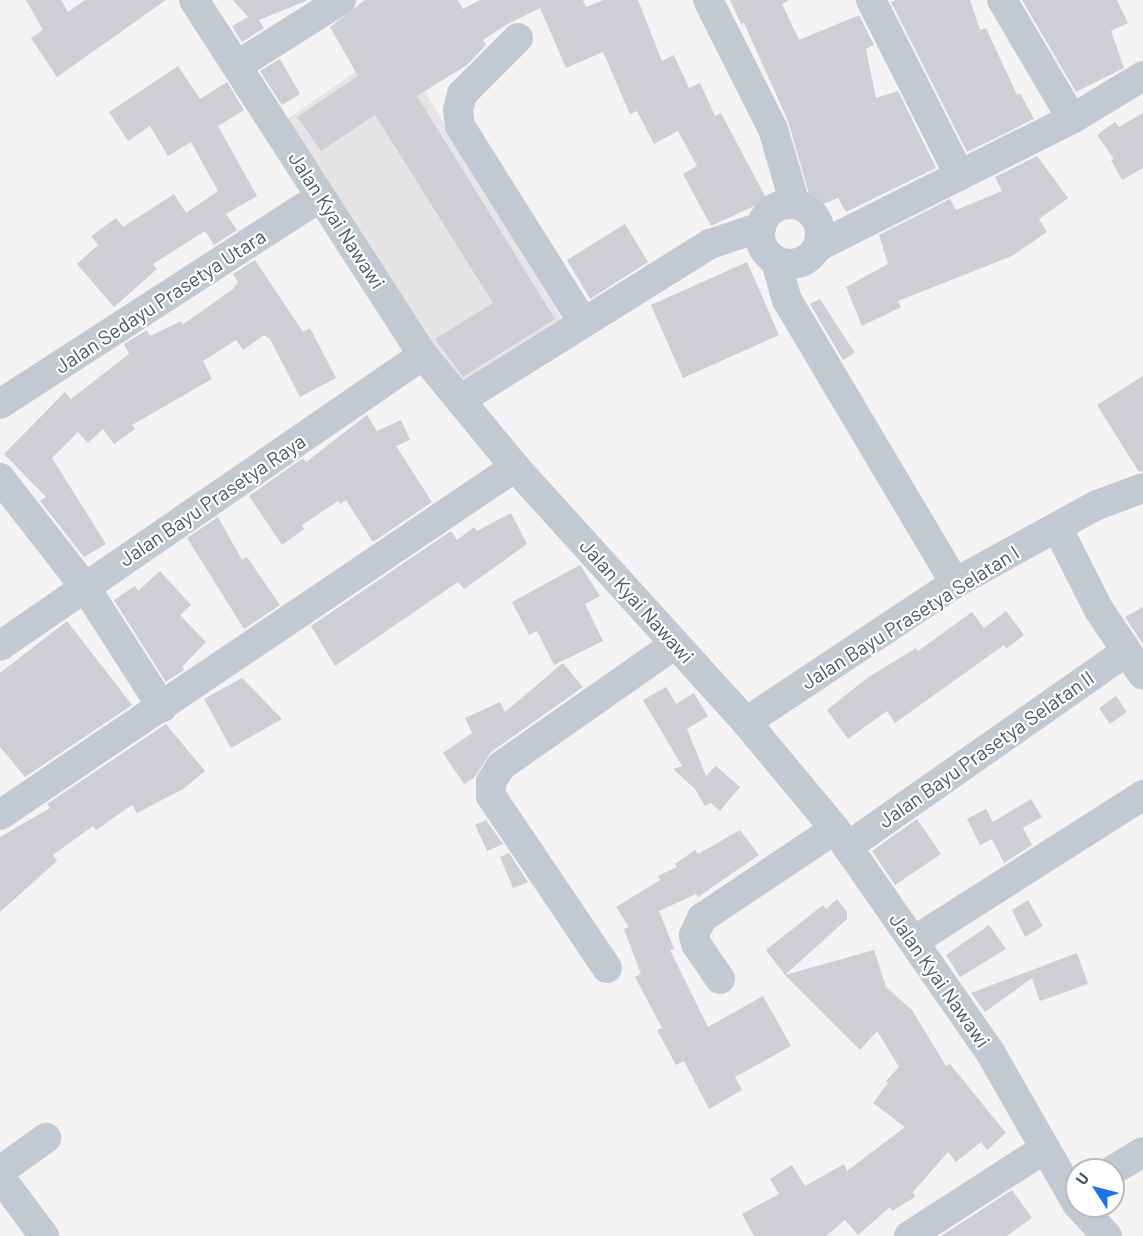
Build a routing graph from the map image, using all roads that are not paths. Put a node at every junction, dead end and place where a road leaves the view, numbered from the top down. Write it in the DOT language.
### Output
graph roads {
  1 [pos="194,0"];
  2 [pos="341,0"];
  3 [pos="708,0"];
  4 [pos="871,0"];
  5 [pos="1002,0"];
  6 [pos="518,38"];
  7 [pos="238,64"];
  8 [pos="1143,76"];
  9 [pos="1072,119"];
  10 [pos="960,176"];
  11 [pos="320,197"];
  12 [pos="795,204"];
  13 [pos="761,227"];
  14 [pos="819,246"];
  15 [pos="776,262"];
  16 [pos="583,321"];
  17 [pos="423,355"];
  18 [pos="460,400"];
  19 [pos="0,404"];
  20 [pos="515,467"];
  21 [pos="0,478"];
  22 [pos="1143,488"];
  23 [pos="1057,527"];
  24 [pos="955,583"];
  25 [pos="85,587"];
  26 [pos="675,644"];
  27 [pos="0,646"];
  28 [pos="1125,652"];
  29 [pos="1143,675"];
  30 [pos="162,707"];
  31 [pos="746,722"];
  32 [pos="1143,795"];
  33 [pos="0,814"];
  34 [pos="841,838"];
  35 [pos="914,941"];
  36 [pos="607,968"];
  37 [pos="720,979"];
  38 [pos="46,1138"];
  39 [pos="1044,1149"];
  40 [pos="1143,1152"];
  41 [pos="1125,1163"];
  42 [pos="0,1171"];
  43 [pos="0,1177"];
  44 [pos="1065,1182"];
  45 [pos="1092,1218"];
  46 [pos="44,1236"];
  47 [pos="909,1236"];
  48 [pos="1107,1236"];
  1 -- 7 [label="street, Jalan Kyai Nawawi"];
  2 -- 7 [label="street"];
  3 -- 12 [label="street"];
  4 -- 10 [label="street"];
  5 -- 9 [label="street"];
  6 -- 16 [label="street"];
  7 -- 11 [label="street, Jalan Kyai Nawawi"];
  8 -- 9 [label="street"];
  9 -- 10 [label="street"];
  10 -- 14 [label="street"];
  11 -- 17 [label="street, Jalan Kyai Nawawi"];
  11 -- 19 [label="street, Jalan Sedayu Prasetya Utara"];
  12 -- 13 [label="street"];
  12 -- 14 [label="street"];
  13 -- 15 [label="street"];
  13 -- 16 [label="street"];
  14 -- 15 [label="street"];
  15 -- 24 [label="street"];
  16 -- 18 [label="street"];
  17 -- 18 [label="street, Jalan Kyai Nawawi"];
  17 -- 25 [label="street, Jalan Bayu Prasetya Raya"];
  18 -- 20 [label="street, Jalan Kyai Nawawi"];
  20 -- 26 [label="street, Jalan Kyai Nawawi"];
  20 -- 30 [label="street"];
  21 -- 25 [label="street"];
  22 -- 23 [label="street, Jalan Bayu Prasetya Selatan I"];
  23 -- 24 [label="street, Jalan Bayu Prasetya Selatan I"];
  23 -- 28 [label="street"];
  24 -- 31 [label="street, Jalan Bayu Prasetya Selatan I"];
  25 -- 27 [label="street, Jalan Bayu Prasetya Raya"];
  25 -- 30 [label="street"];
  26 -- 31 [label="street, Jalan Kyai Nawawi"];
  26 -- 36 [label="street"];
  28 -- 29 [label="street"];
  28 -- 34 [label="street, Jalan Bayu Prasetya Selatan II"];
  30 -- 33 [label="street"];
  31 -- 34 [label="street, Jalan Kyai Nawawi"];
  32 -- 35 [label="street"];
  34 -- 35 [label="street, Jalan Kyai Nawawi"];
  34 -- 37 [label="street, Jalan Bayu Prasetya Selatan II"];
  35 -- 39 [label="street, Jalan Kyai Nawawi"];
  38 -- 42 [label="street"];
  39 -- 44 [label="street, Jalan Kyai Nawawi"];
  39 -- 47 [label="street"];
  40 -- 41 [label="street"];
  43 -- 46 [label="street"];
  45 -- 48 [label="street, Jalan Kyai Nawawi"];
}
